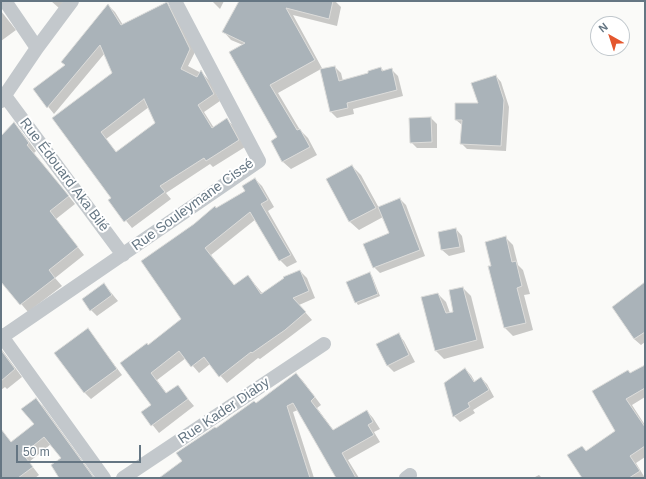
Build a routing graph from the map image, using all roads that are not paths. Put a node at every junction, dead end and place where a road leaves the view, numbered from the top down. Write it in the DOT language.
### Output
graph roads {
  1 [pos="5,1"];
  2 [pos="72,1"];
  3 [pos="175,1"];
  4 [pos="37,48"];
  5 [pos="3,98"];
  6 [pos="123,255"];
  7 [pos="2,336"];
  8 [pos="324,344"];
  9 [pos="104,478"];
  10 [pos="123,478"];
  1 -- 4 [label="street"];
  2 -- 4 [label="street"];
  3 -- 6 [label="street, Rue Souleymane Cissé"];
  4 -- 5 [label="street"];
  5 -- 6 [label="street, Rue Édouard Aka Bilé"];
  6 -- 7 [label="street, Rue Souleymane Cissé"];
  7 -- 9 [label="street"];
  8 -- 10 [label="street, Rue Kader Diaby"];
}
